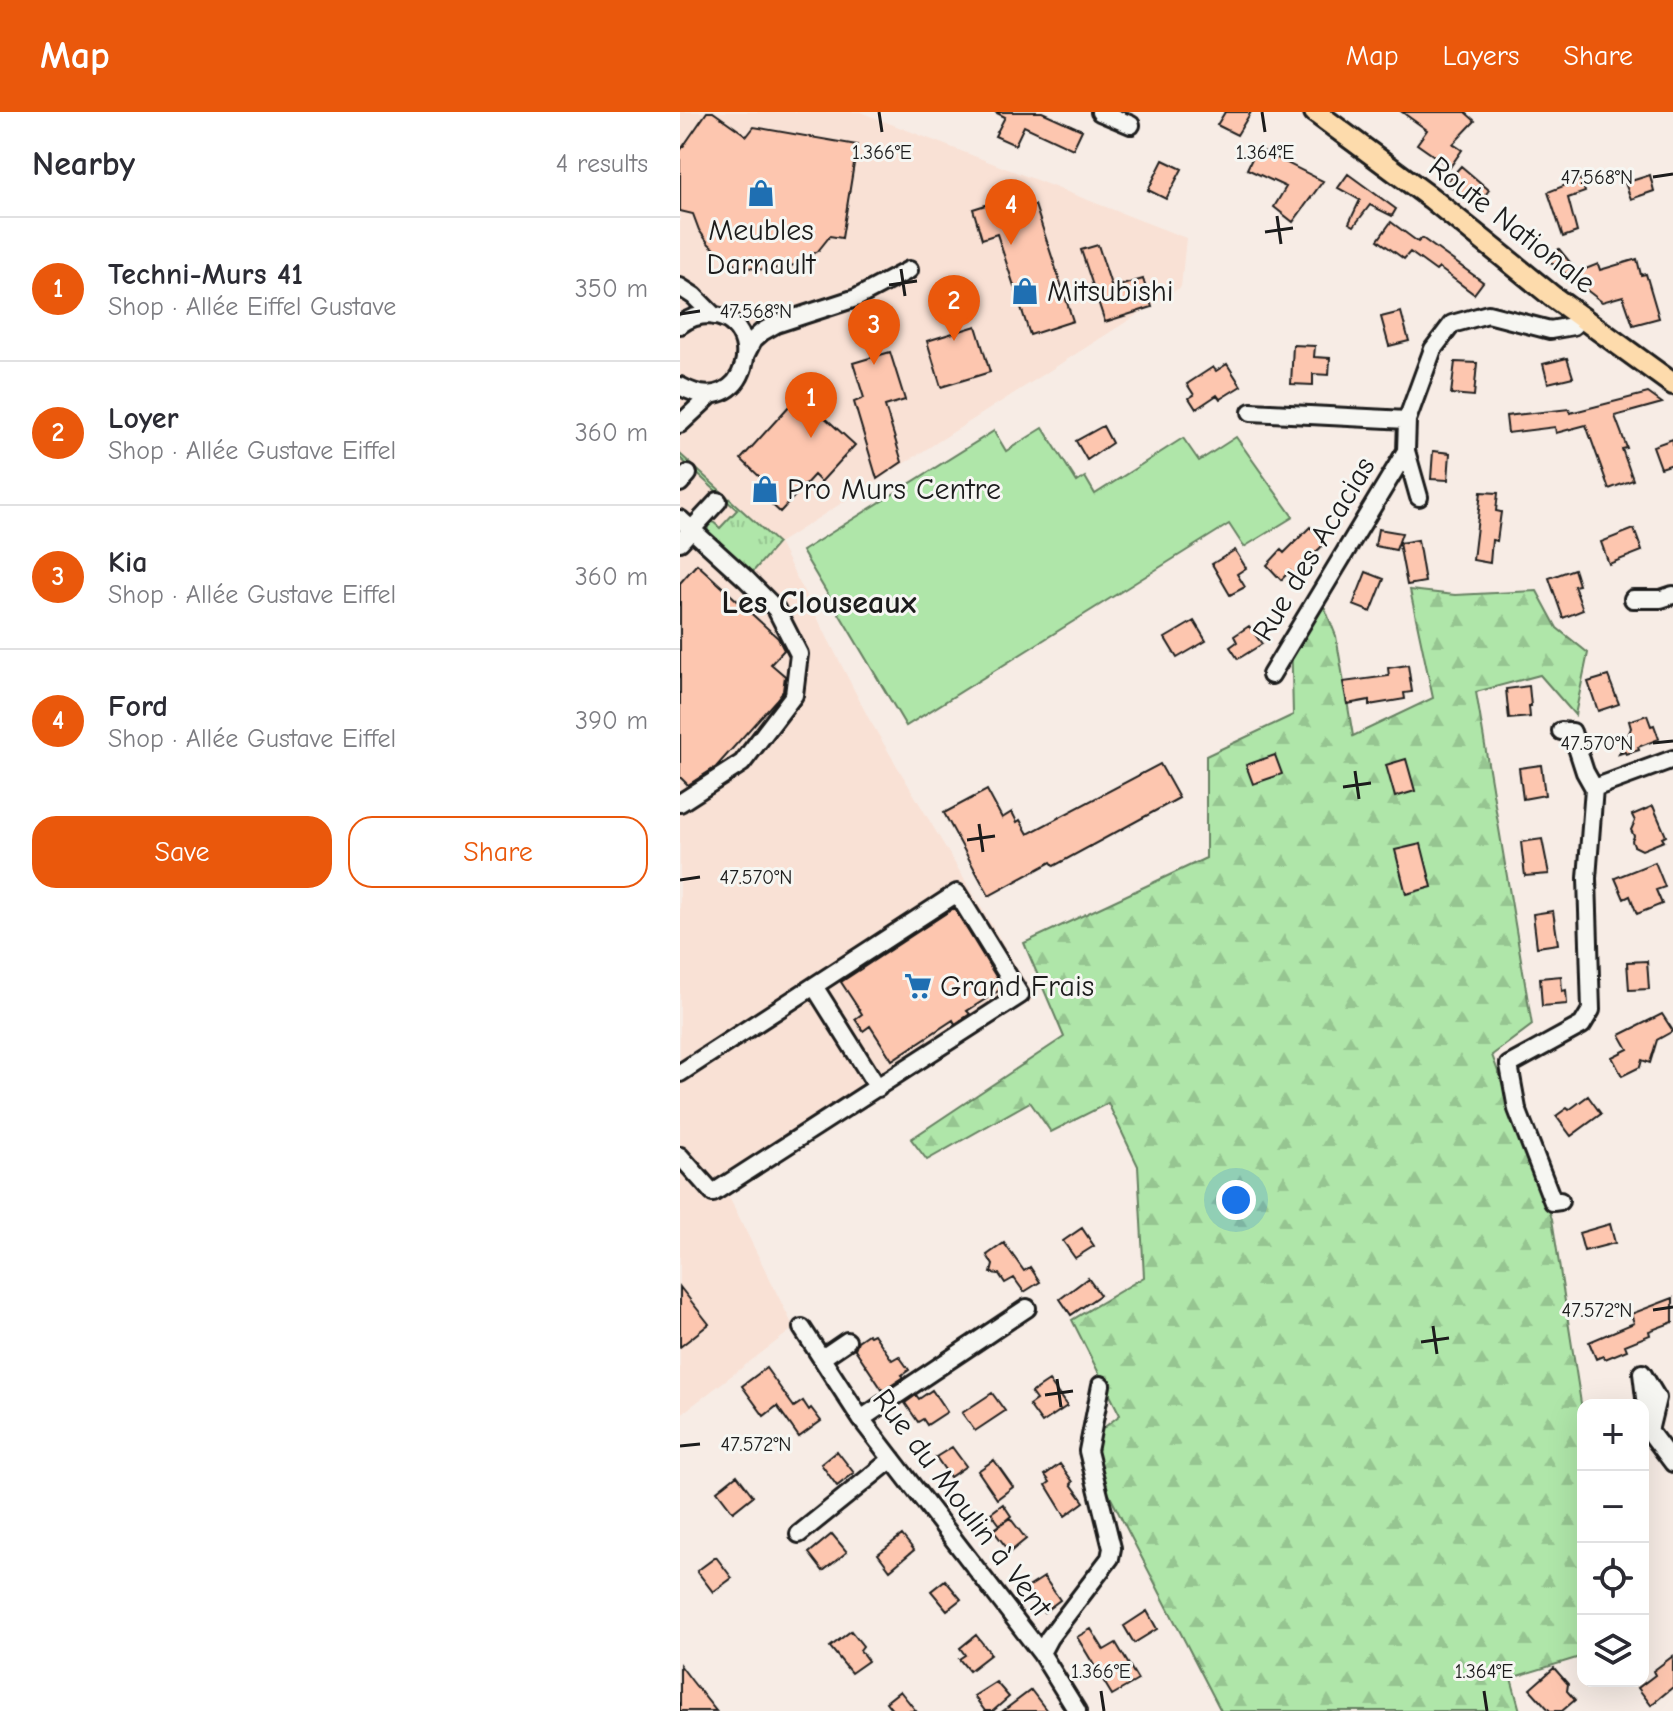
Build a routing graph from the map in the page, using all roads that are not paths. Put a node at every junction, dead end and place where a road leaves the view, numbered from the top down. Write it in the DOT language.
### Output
graph roads {
  1 [pos="1100,112"];
  2 [pos="1315,112"];
  3 [pos="1131,125"];
  4 [pos="909,270"];
  5 [pos="680,287"];
  6 [pos="714,316"];
  7 [pos="1582,317"];
  8 [pos="776,324"];
  9 [pos="680,325"];
  10 [pos="733,325"];
  11 [pos="746,354"];
  12 [pos="1673,384"];
  13 [pos="680,386"];
  14 [pos="711,395"];
  15 [pos="1251,412"];
  16 [pos="1407,420"];
  17 [pos="680,424"];
  18 [pos="1406,451"];
  19 [pos="1419,497"];
  20 [pos="718,501"];
  21 [pos="686,524"];
  22 [pos="680,542"];
  23 [pos="1673,595"];
  24 [pos="1633,599"];
  25 [pos="1271,675"];
  26 [pos="1561,731"];
  27 [pos="1673,759"];
  28 [pos="1594,788"];
  29 [pos="680,803"];
  30 [pos="814,986"];
  31 [pos="680,1073"];
  32 [pos="878,1088"];
  33 [pos="680,1156"];
  34 [pos="1560,1201"];
  35 [pos="1027,1308"];
  36 [pos="802,1328"];
  37 [pos="847,1341"];
  38 [pos="822,1358"];
  39 [pos="1101,1385"];
  40 [pos="861,1419"];
  41 [pos="1649,1431"];
  42 [pos="892,1459"];
  43 [pos="1673,1463"];
  44 [pos="799,1534"];
  45 [pos="1041,1653"];
  46 [pos="1077,1711"];
  1 -- 3 [label="street"];
  2 -- 7 [label="main road, Route Nationale"];
  4 -- 8 [label="street"];
  5 -- 6 [label="street"];
  6 -- 9 [label="street"];
  6 -- 10 [label="street"];
  7 -- 12 [label="main road, Route Nationale"];
  7 -- 16 [label="street, Rue des Acacias"];
  8 -- 10 [label="street"];
  8 -- 11 [label="street"];
  10 -- 11 [label="street"];
  11 -- 14 [label="street"];
  13 -- 14 [label="street"];
  14 -- 17 [label="street"];
  15 -- 16 [label="street"];
  16 -- 18 [label="street, Rue des Acacias"];
  18 -- 19 [label="street, Rue des Acacias"];
  18 -- 25 [label="street, Rue des Acacias"];
  20 -- 21 [label="street"];
  21 -- 22 [label="street"];
  21 -- 29 [label="street"];
  23 -- 24 [label="street"];
  26 -- 28 [label="street"];
  27 -- 28 [label="street"];
  28 -- 34 [label="street"];
  30 -- 31 [label="street"];
  30 -- 32 [label="street"];
  30 -- 32 [label="street"];
  32 -- 33 [label="street"];
  35 -- 40 [label="street"];
  36 -- 38 [label="street, Rue du Moulin à Vent"];
  37 -- 38 [label="street"];
  38 -- 40 [label="street, Rue du Moulin à Vent"];
  39 -- 45 [label="street"];
  40 -- 42 [label="street, Rue du Moulin à Vent"];
  41 -- 43 [label="street"];
  42 -- 44 [label="street"];
  42 -- 45 [label="street, Rue du Moulin à Vent"];
  45 -- 46 [label="street, Rue du Moulin à Vent"];
}
